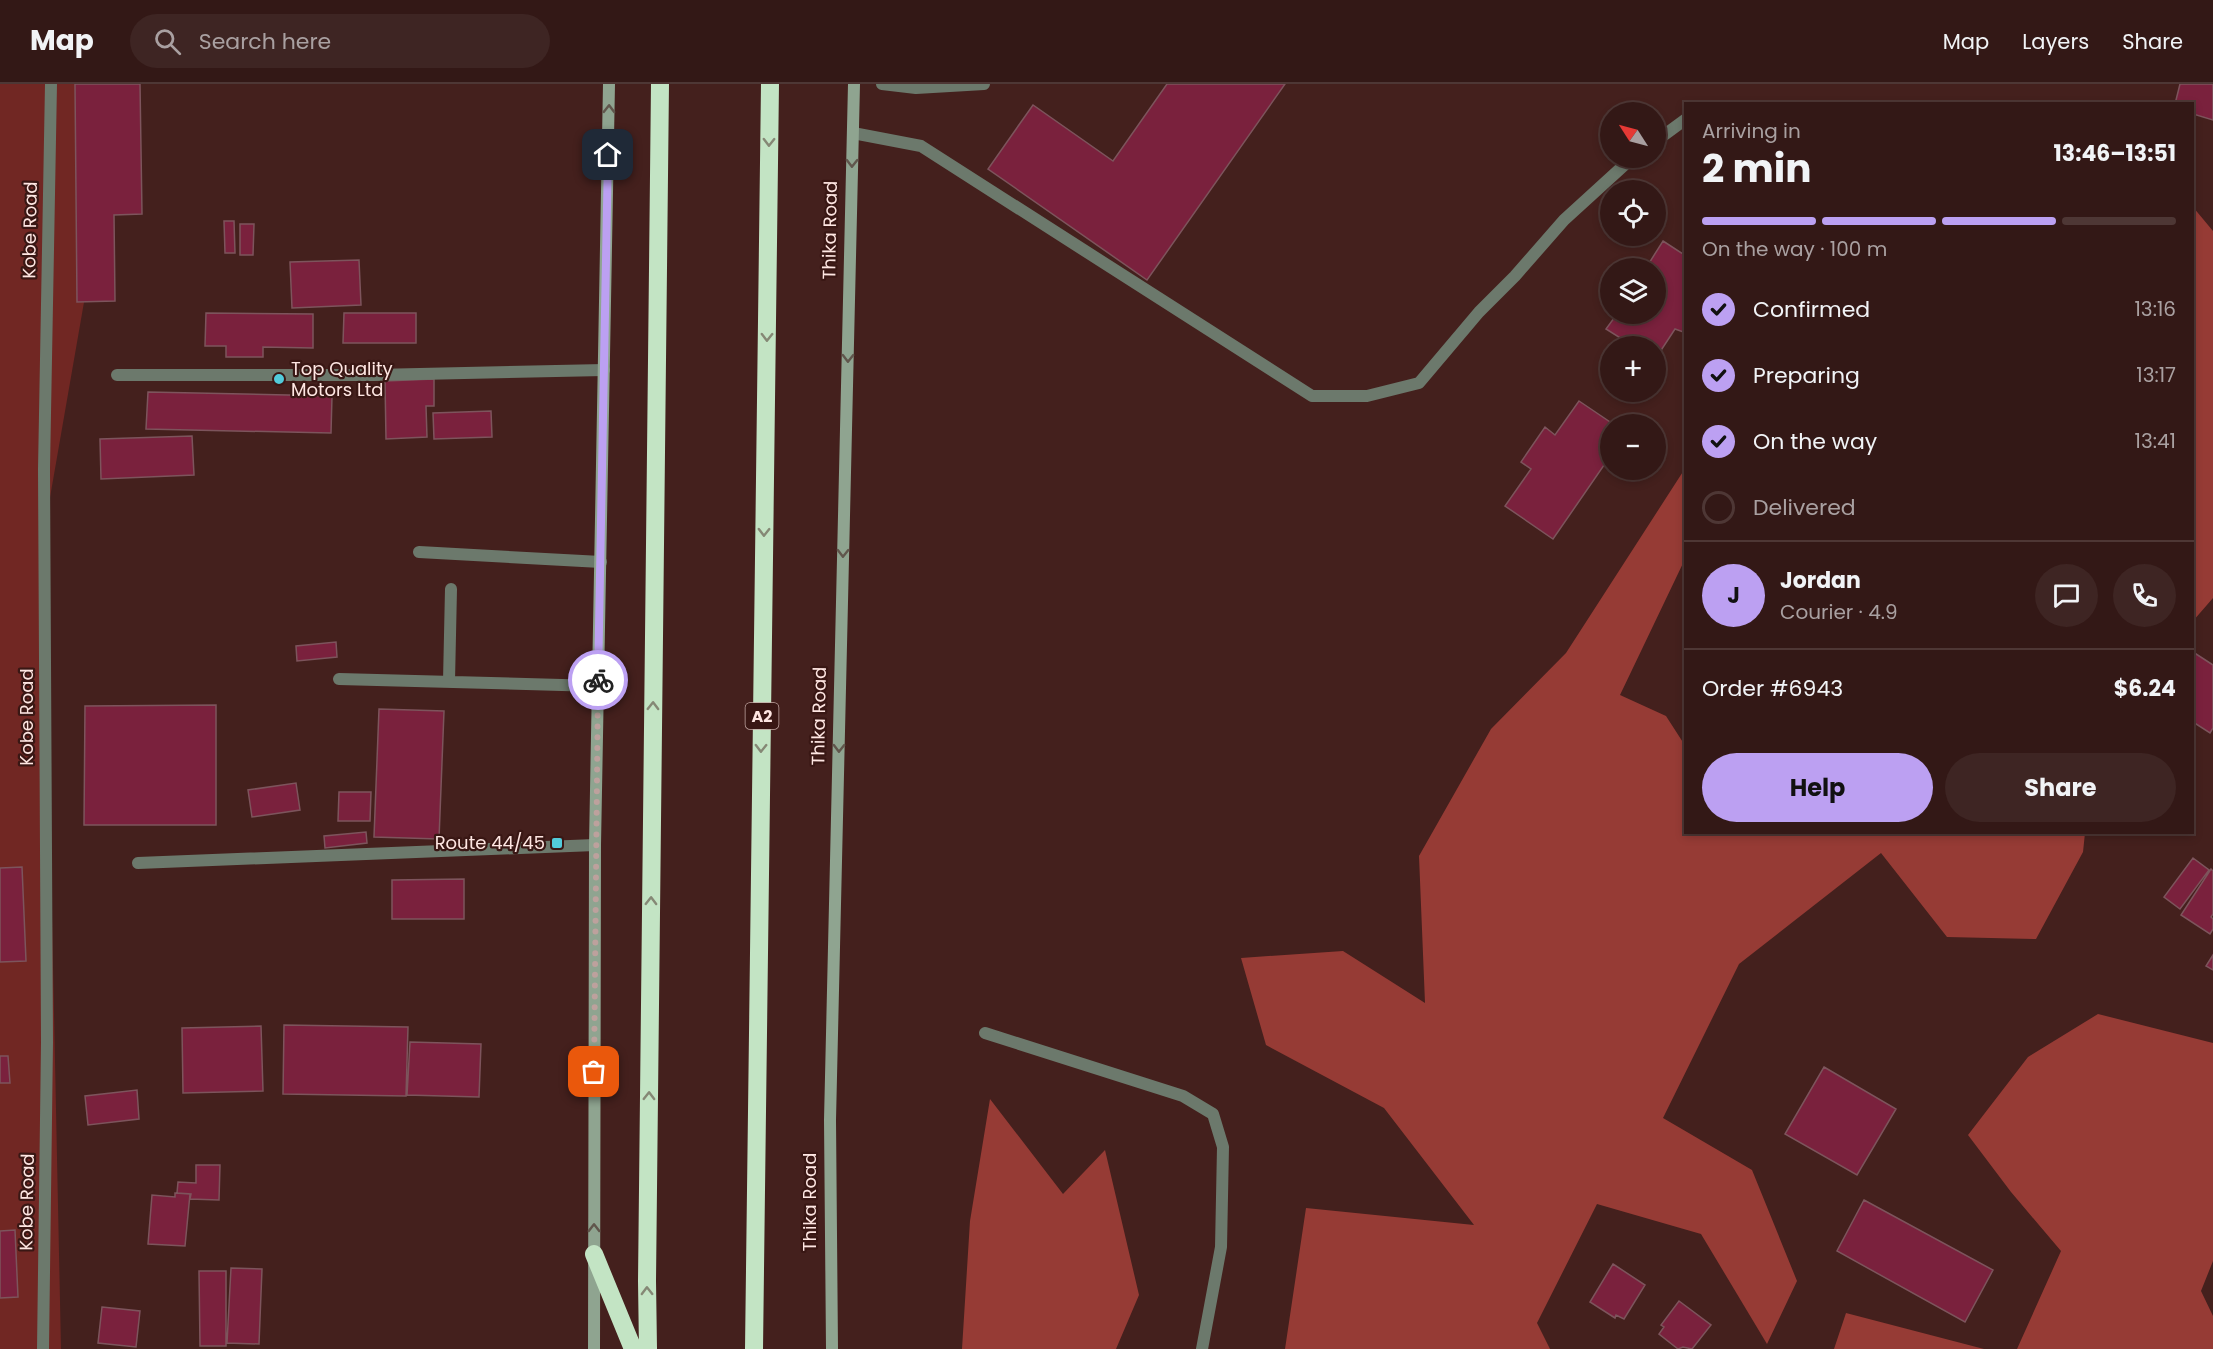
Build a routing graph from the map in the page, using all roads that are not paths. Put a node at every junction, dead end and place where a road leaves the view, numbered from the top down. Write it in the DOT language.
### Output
graph roads {
  1 [pos="51,84"];
  2 [pos="609,84"];
  3 [pos="660,84"];
  4 [pos="770,84"];
  5 [pos="854,84"];
  6 [pos="882,84"];
  7 [pos="984,84"];
  8 [pos="952,85"];
  9 [pos="1684,121"];
  10 [pos="853,133"];
  11 [pos="1666,134"];
  12 [pos="1621,168"];
  13 [pos="604,370"];
  14 [pos="117,375"];
  15 [pos="419,552"];
  16 [pos="601,562"];
  17 [pos="451,589"];
  18 [pos="339,679"];
  19 [pos="449,681"];
  20 [pos="598,686"];
  21 [pos="595,846"];
  22 [pos="138,863"];
  23 [pos="986,1033"];
  24 [pos="594,1254"];
  25 [pos="43,1349"];
  26 [pos="594,1349"];
  27 [pos="633,1349"];
  28 [pos="648,1349"];
  29 [pos="754,1349"];
  30 [pos="832,1349"];
  31 [pos="1202,1349"];
  1 -- 25 [label="street, Kobe Road"];
  13 -- 2 [label="main road, one-way"];
  28 -- 3 [label="highway, one-way"];
  4 -- 29 [label="highway, A2, one-way"];
  5 -- 10 [label="main road, Thika Road"];
  6 -- 8 [label="street"];
  7 -- 8 [label="street"];
  9 -- 11 [label="street"];
  10 -- 12 [label="street"];
  10 -- 30 [label="main road, Thika Road, one-way"];
  13 -- 14 [label="street"];
  13 -- 16 [label="main road"];
  15 -- 16 [label="street"];
  16 -- 20 [label="main road"];
  17 -- 19 [label="street"];
  18 -- 19 [label="street"];
  19 -- 20 [label="street"];
  20 -- 21 [label="main road"];
  21 -- 22 [label="street"];
  24 -- 21 [label="main road, one-way"];
  23 -- 31 [label="street"];
  24 -- 26 [label="main road"];
  24 -- 27 [label="highway"];
}
